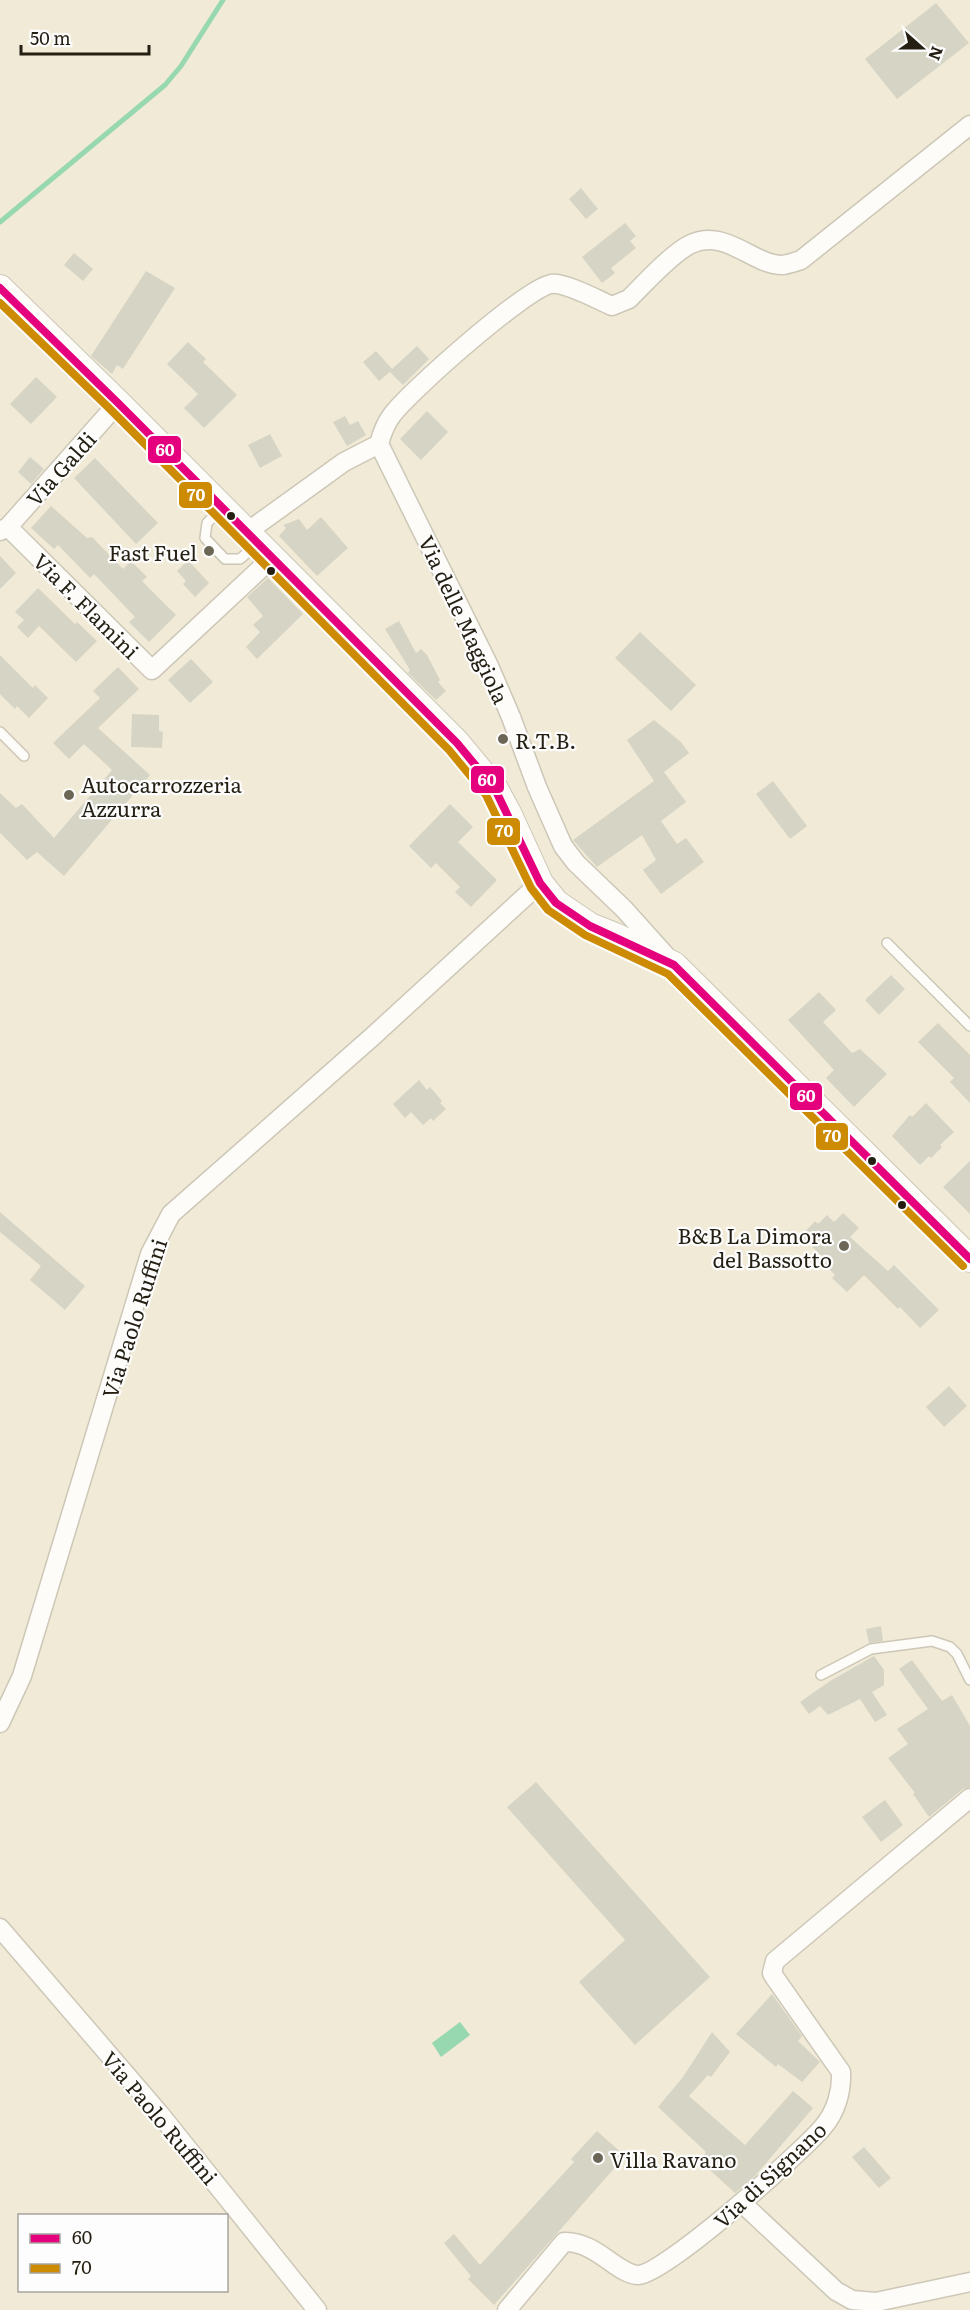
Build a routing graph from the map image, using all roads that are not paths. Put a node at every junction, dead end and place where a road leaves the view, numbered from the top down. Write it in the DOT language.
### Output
graph roads {
  1 [pos="970,125"];
  2 [pos="0,288"];
  3 [pos="118,403"];
  4 [pos="379,444"];
  5 [pos="223,508"];
  6 [pos="4,529"];
  7 [pos="259,544"];
  8 [pos="0,732"];
  9 [pos="24,756"];
  10 [pos="540,883"];
  11 [pos="887,944"];
  12 [pos="674,965"];
  13 [pos="970,1026"];
  14 [pos="970,1259"];
  15 [pos="821,1675"];
  16 [pos="970,1680"];
  17 [pos="0,1723"];
  18 [pos="970,1798"];
  19 [pos="0,1928"];
  20 [pos="742,2203"];
  21 [pos="970,2282"];
  22 [pos="317,2310"];
  23 [pos="507,2310"];
  1 -- 4 [label="street"];
  2 -- 3 [label="street"];
  3 -- 5 [label="street"];
  3 -- 6 [label="street, Via Galdi"];
  4 -- 7 [label="street"];
  4 -- 12 [label="street, Via delle Maggiola"];
  5 -- 7 [label="street"];
  5 -- 7 [label="lane"];
  6 -- 7 [label="street, Via F. Flamini"];
  7 -- 10 [label="street"];
  8 -- 9 [label="lane"];
  10 -- 12 [label="street"];
  10 -- 17 [label="street, Via Paolo Ruffini"];
  11 -- 13 [label="lane"];
  12 -- 14 [label="street"];
  15 -- 16 [label="lane"];
  18 -- 20 [label="street, Via di Signano"];
  19 -- 22 [label="street, Via Paolo Ruffini"];
  20 -- 21 [label="street"];
  20 -- 23 [label="street, Via di Signano"];
}
